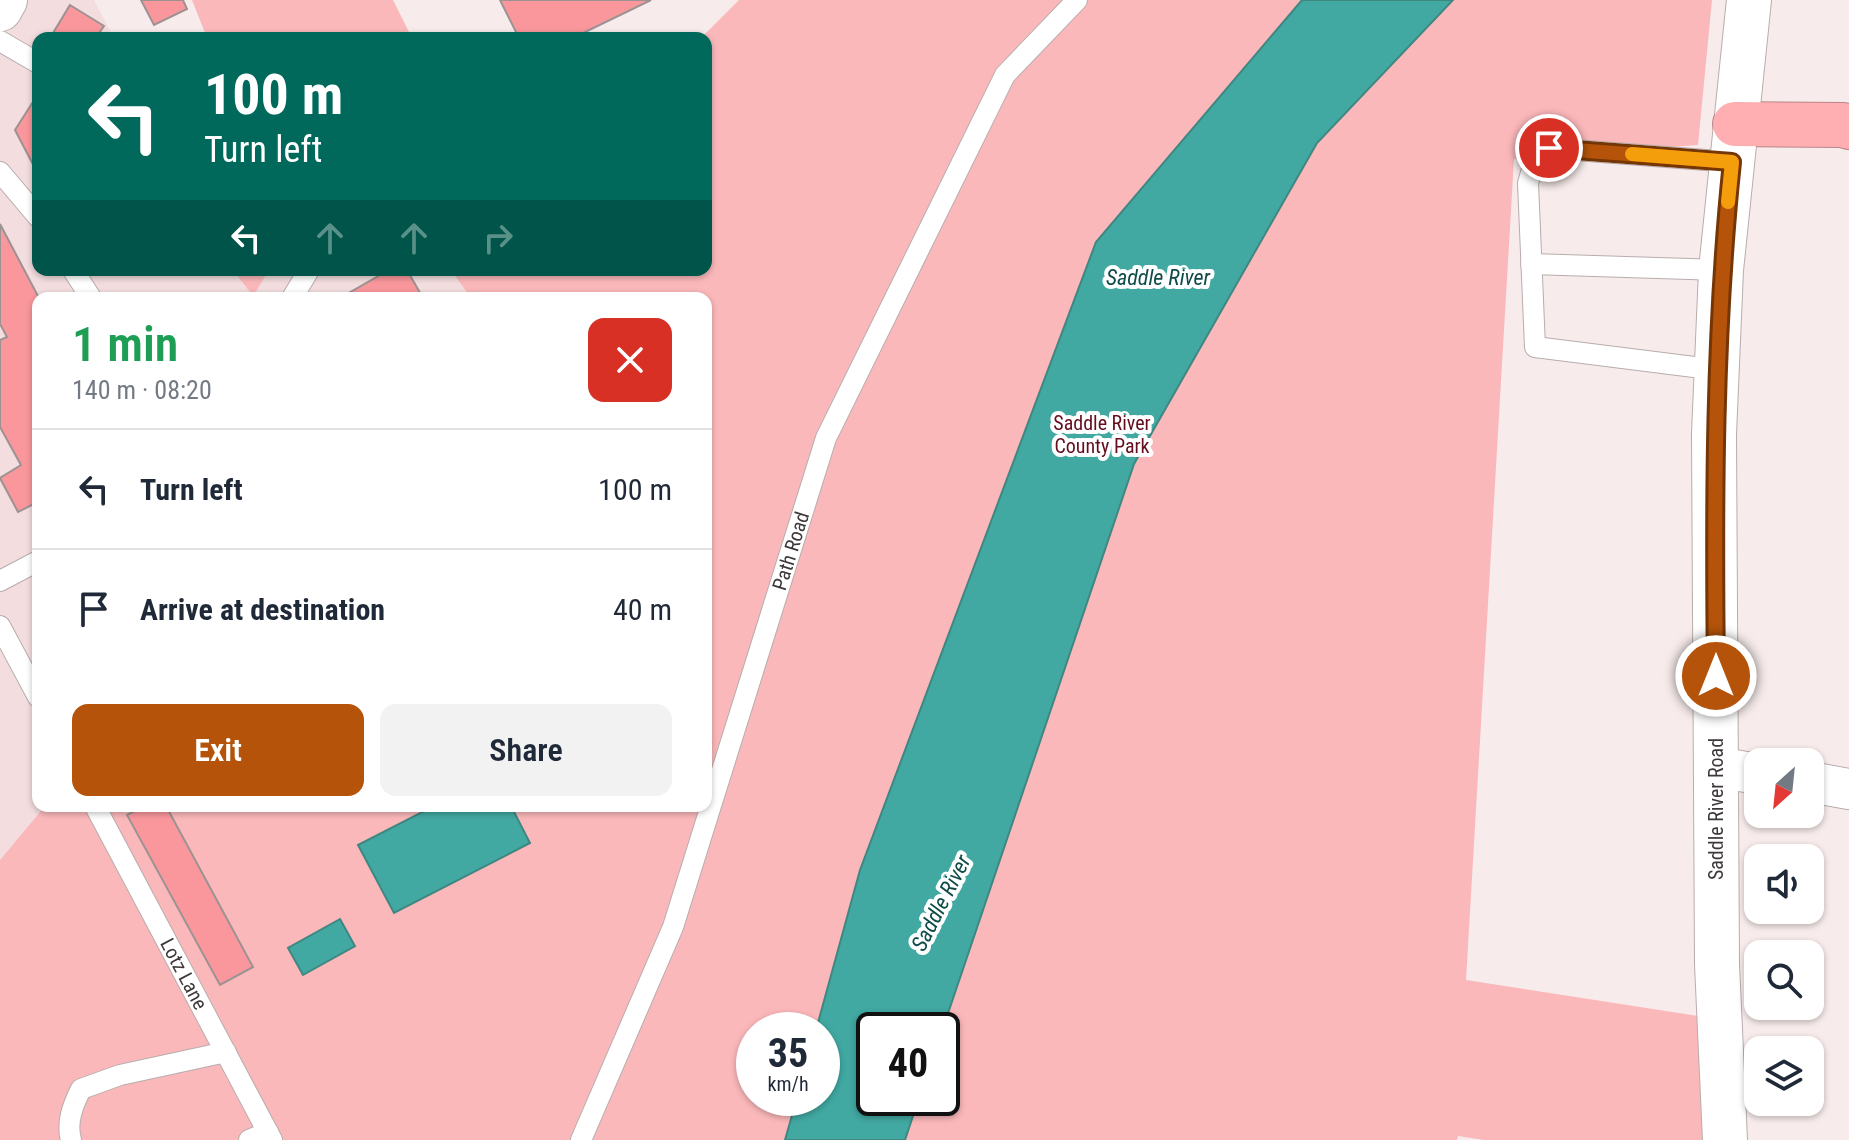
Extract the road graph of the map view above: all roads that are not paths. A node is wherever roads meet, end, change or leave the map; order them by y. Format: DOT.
graph roads {
  1 [pos="5,0"];
  2 [pos="1077,0"];
  3 [pos="1749,0"];
  4 [pos="0,9"];
  5 [pos="0,41"];
  6 [pos="32,60"];
  7 [pos="1849,127"];
  8 [pos="1733,143"];
  9 [pos="0,172"];
  10 [pos="32,210"];
  11 [pos="1531,264"];
  12 [pos="1721,270"];
  13 [pos="1718,370"];
  14 [pos="32,564"];
  15 [pos="0,581"];
  16 [pos="0,626"];
  17 [pos="12,648"];
  18 [pos="32,659"];
  19 [pos="32,686"];
  20 [pos="1737,771"];
  21 [pos="1824,785"];
  22 [pos="1849,789"];
  23 [pos="712,802"];
  24 [pos="98,812"];
  25 [pos="709,812"];
  26 [pos="226,1052"];
  27 [pos="263,1137"];
  28 [pos="1731,1139"];
  29 [pos="71,1140"];
  30 [pos="581,1140"];
  1 -- 4 [label="street"];
  2 -- 23 [label="lane, Path Road"];
  3 -- 8 [label="street, Saddle River Road"];
  5 -- 6 [label="lane"];
  7 -- 8 [label="highway"];
  8 -- 11 [label="lane"];
  8 -- 12 [label="street, Saddle River Road"];
  9 -- 10 [label="lane"];
  11 -- 12 [label="lane"];
  11 -- 13 [label="lane"];
  12 -- 13 [label="street, Saddle River Road"];
  13 -- 20 [label="street, Saddle River Road"];
  14 -- 15 [label="lane"];
  16 -- 17 [label="lane"];
  17 -- 18 [label="lane"];
  17 -- 19 [label="lane"];
  20 -- 28 [label="street, Saddle River Road"];
  21 -- 22 [label="street"];
  24 -- 26 [label="lane, Lotz Lane"];
  25 -- 30 [label="lane, Path Road"];
  26 -- 27 [label="lane, Lotz Lane"];
  26 -- 29 [label="lane"];
}
